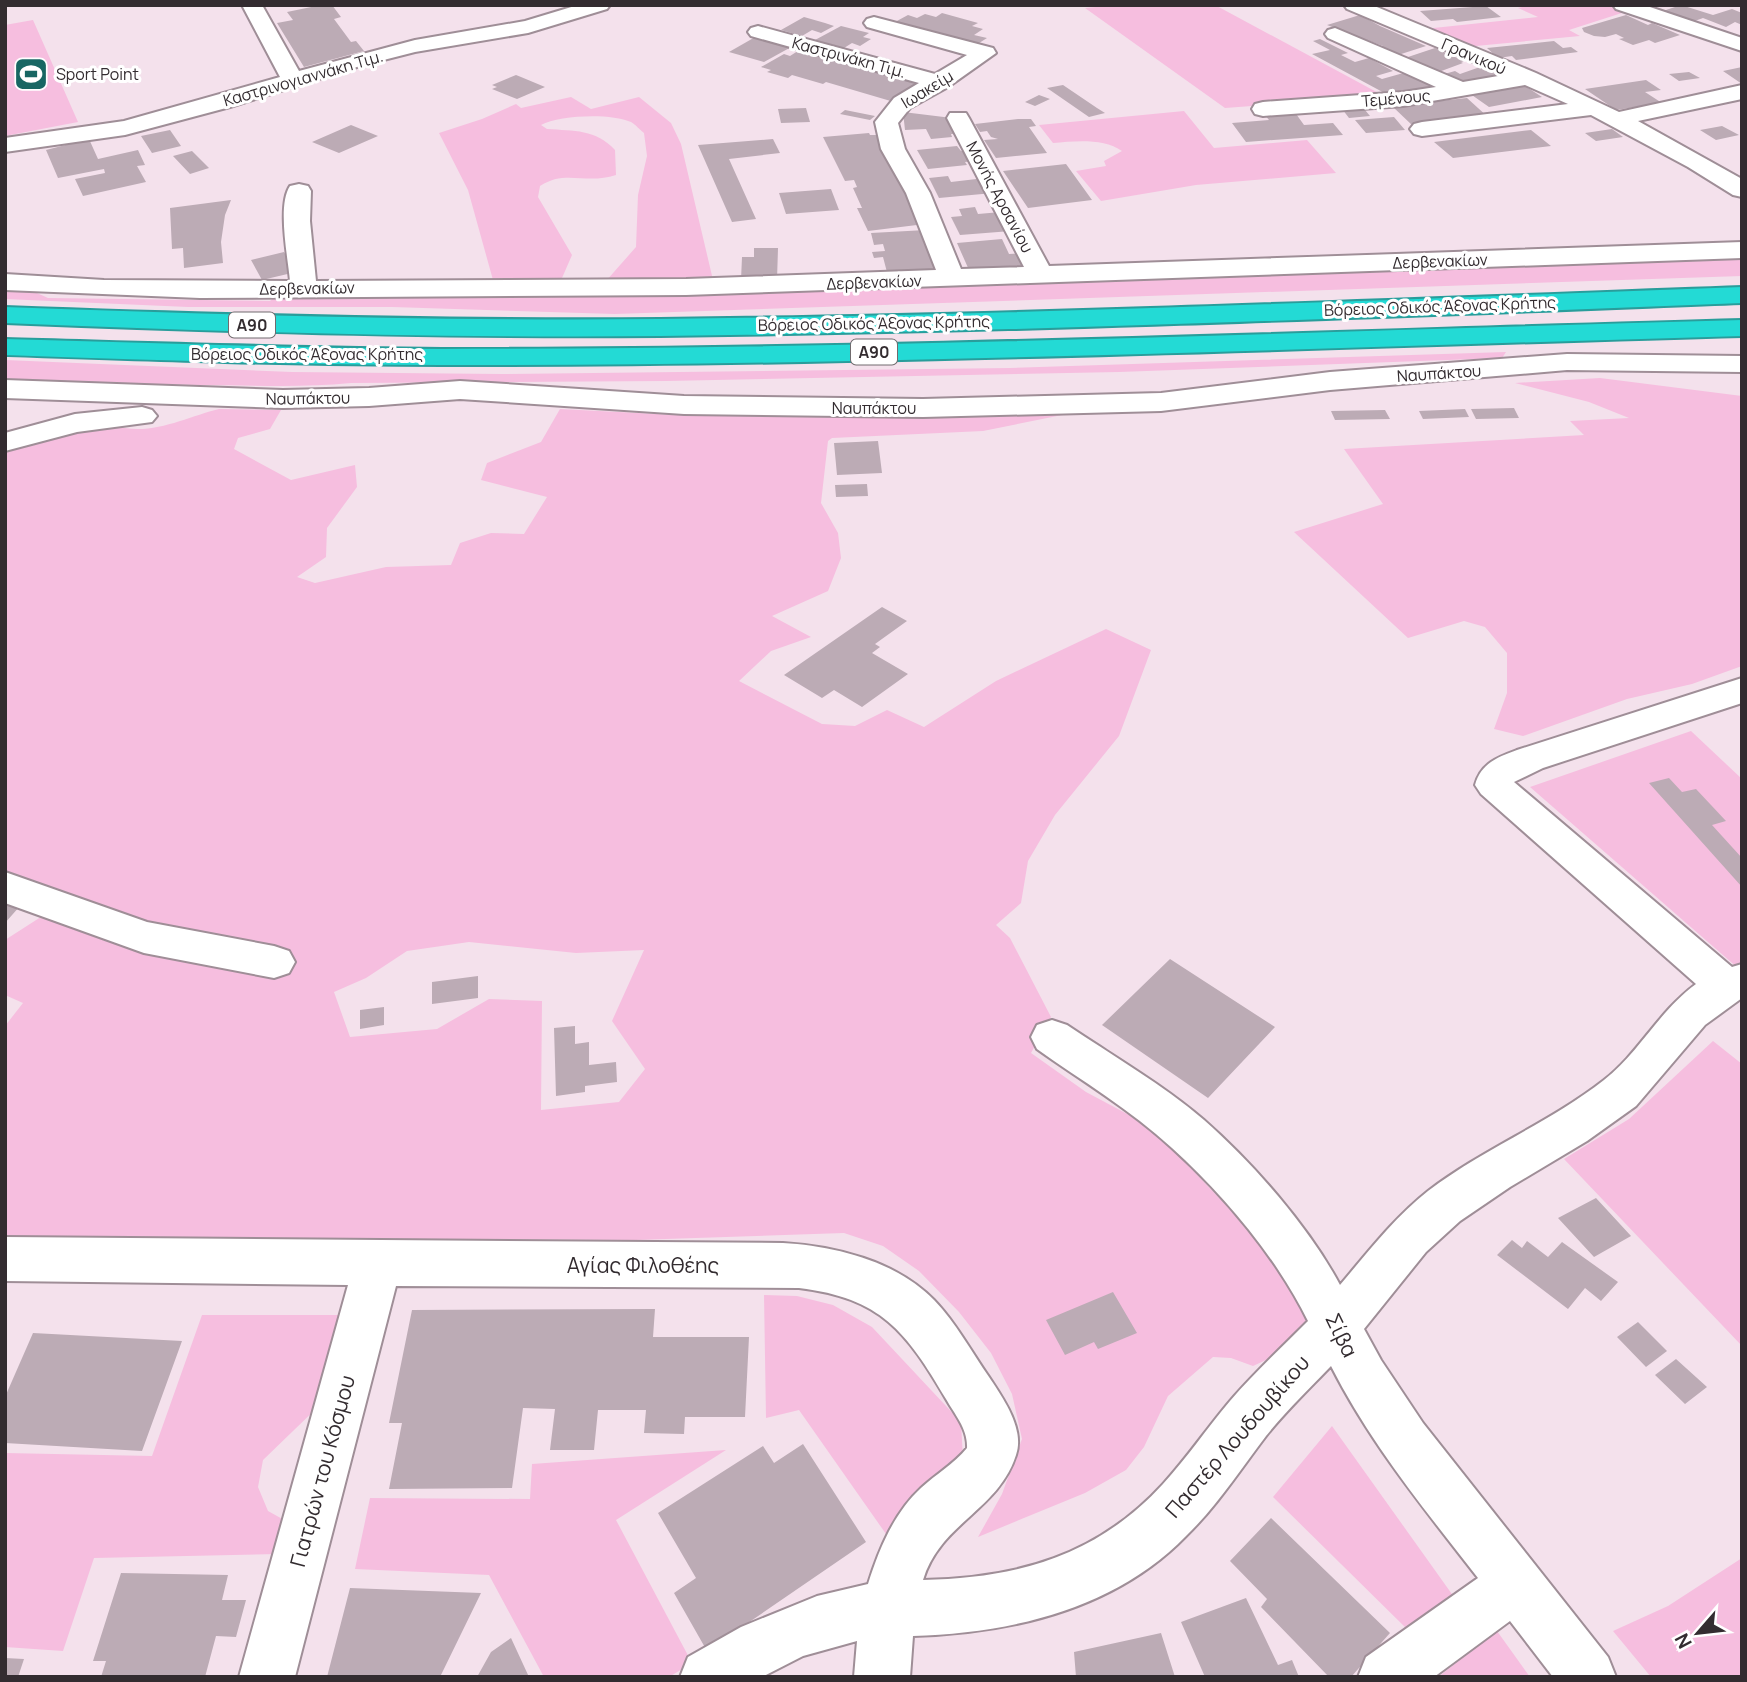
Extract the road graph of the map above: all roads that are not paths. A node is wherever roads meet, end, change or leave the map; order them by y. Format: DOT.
graph roads {
  1 [pos="252,5"];
  2 [pos="600,5"];
  3 [pos="1354,5"];
  4 [pos="1632,7"];
  5 [pos="874,23"];
  6 [pos="758,32"];
  7 [pos="1335,34"];
  8 [pos="1742,45"];
  9 [pos="292,78"];
  10 [pos="1528,78"];
  11 [pos="940,82"];
  12 [pos="1462,90"];
  13 [pos="1742,92"];
  14 [pos="1263,108"];
  15 [pos="1594,108"];
  16 [pos="958,118"];
  17 [pos="1617,119"];
  18 [pos="1422,129"];
  19 [pos="5,145"];
  20 [pos="1742,190"];
  21 [pos="299,191"];
  22 [pos="1742,250"];
  23 [pos="1041,275"];
  24 [pos="953,279"];
  25 [pos="5,282"];
  26 [pos="304,288"];
  27 [pos="1742,295"];
  28 [pos="5,315"];
  29 [pos="1742,328"];
  30 [pos="5,347"];
  31 [pos="1742,364"];
  32 [pos="5,389"];
  33 [pos="191,396"];
  34 [pos="5,442"];
  35 [pos="1742,690"];
  36 [pos="5,887"];
  37 [pos="274,962"];
  38 [pos="1734,983"];
  39 [pos="1052,1037"];
  40 [pos="377,1264"];
  41 [pos="10,1269"];
  42 [pos="1336,1326"];
  43 [pos="1516,1584"];
  44 [pos="887,1608"];
  45 [pos="267,1677"];
  46 [pos="708,1677"];
  47 [pos="882,1677"];
  48 [pos="1386,1677"];
  49 [pos="1588,1677"];
  1 -- 9 [label="street"];
  2 -- 9 [label="street, Καστρινογιαννάκη Τιμ."];
  3 -- 10 [label="street, Γρανικού"];
  4 -- 8 [label="street"];
  5 -- 11 [label="street, Ιωακείμ"];
  6 -- 11 [label="street, Καστρινάκη Τιμ."];
  7 -- 12 [label="street"];
  9 -- 19 [label="street, Καστρινογιαννάκη Τιμ."];
  10 -- 12 [label="street, Τεμένους"];
  10 -- 15 [label="street, Γρανικού"];
  11 -- 24 [label="street, Ιωακείμ"];
  12 -- 14 [label="street, Τεμένους"];
  13 -- 17 [label="street"];
  15 -- 17 [label="street, Γρανικού"];
  15 -- 18 [label="street"];
  16 -- 23 [label="street, Μονής Αρσανίου"];
  17 -- 20 [label="street, Γρανικού"];
  21 -- 26 [label="street"];
  22 -- 23 [label="street, Δερβενακίων"];
  23 -- 24 [label="street, Δερβενακίων"];
  24 -- 26 [label="street, Δερβενακίων"];
  25 -- 26 [label="street, Δερβενακίων"];
  27 -- 28 [label="highway, Βόρειος Οδικός Άξονας Κρήτης / Α90"];
  29 -- 30 [label="highway, Βόρειος Οδικός Άξονας Κρήτης / Α90"];
  31 -- 33 [label="street, Ναυπάκτου"];
  32 -- 33 [label="street, Ναυπάκτου"];
  33 -- 34 [label="street"];
  35 -- 38 [label="street"];
  36 -- 37 [label="street"];
  38 -- 42 [label="street, Παστέρ Λουδουβίκου"];
  39 -- 42 [label="street, Σίβα"];
  40 -- 41 [label="street, Αγίας Φιλοθέης"];
  40 -- 44 [label="street, Αγίας Φιλοθέης"];
  40 -- 45 [label="street, Γιατρών του Κόσμου"];
  42 -- 43 [label="street, Σίβα"];
  42 -- 44 [label="street, Παστέρ Λουδουβίκου"];
  43 -- 48 [label="street"];
  43 -- 49 [label="street, Σίβα"];
  44 -- 46 [label="street, Παστέρ Λουδουβίκου"];
  44 -- 47 [label="street"];
}
